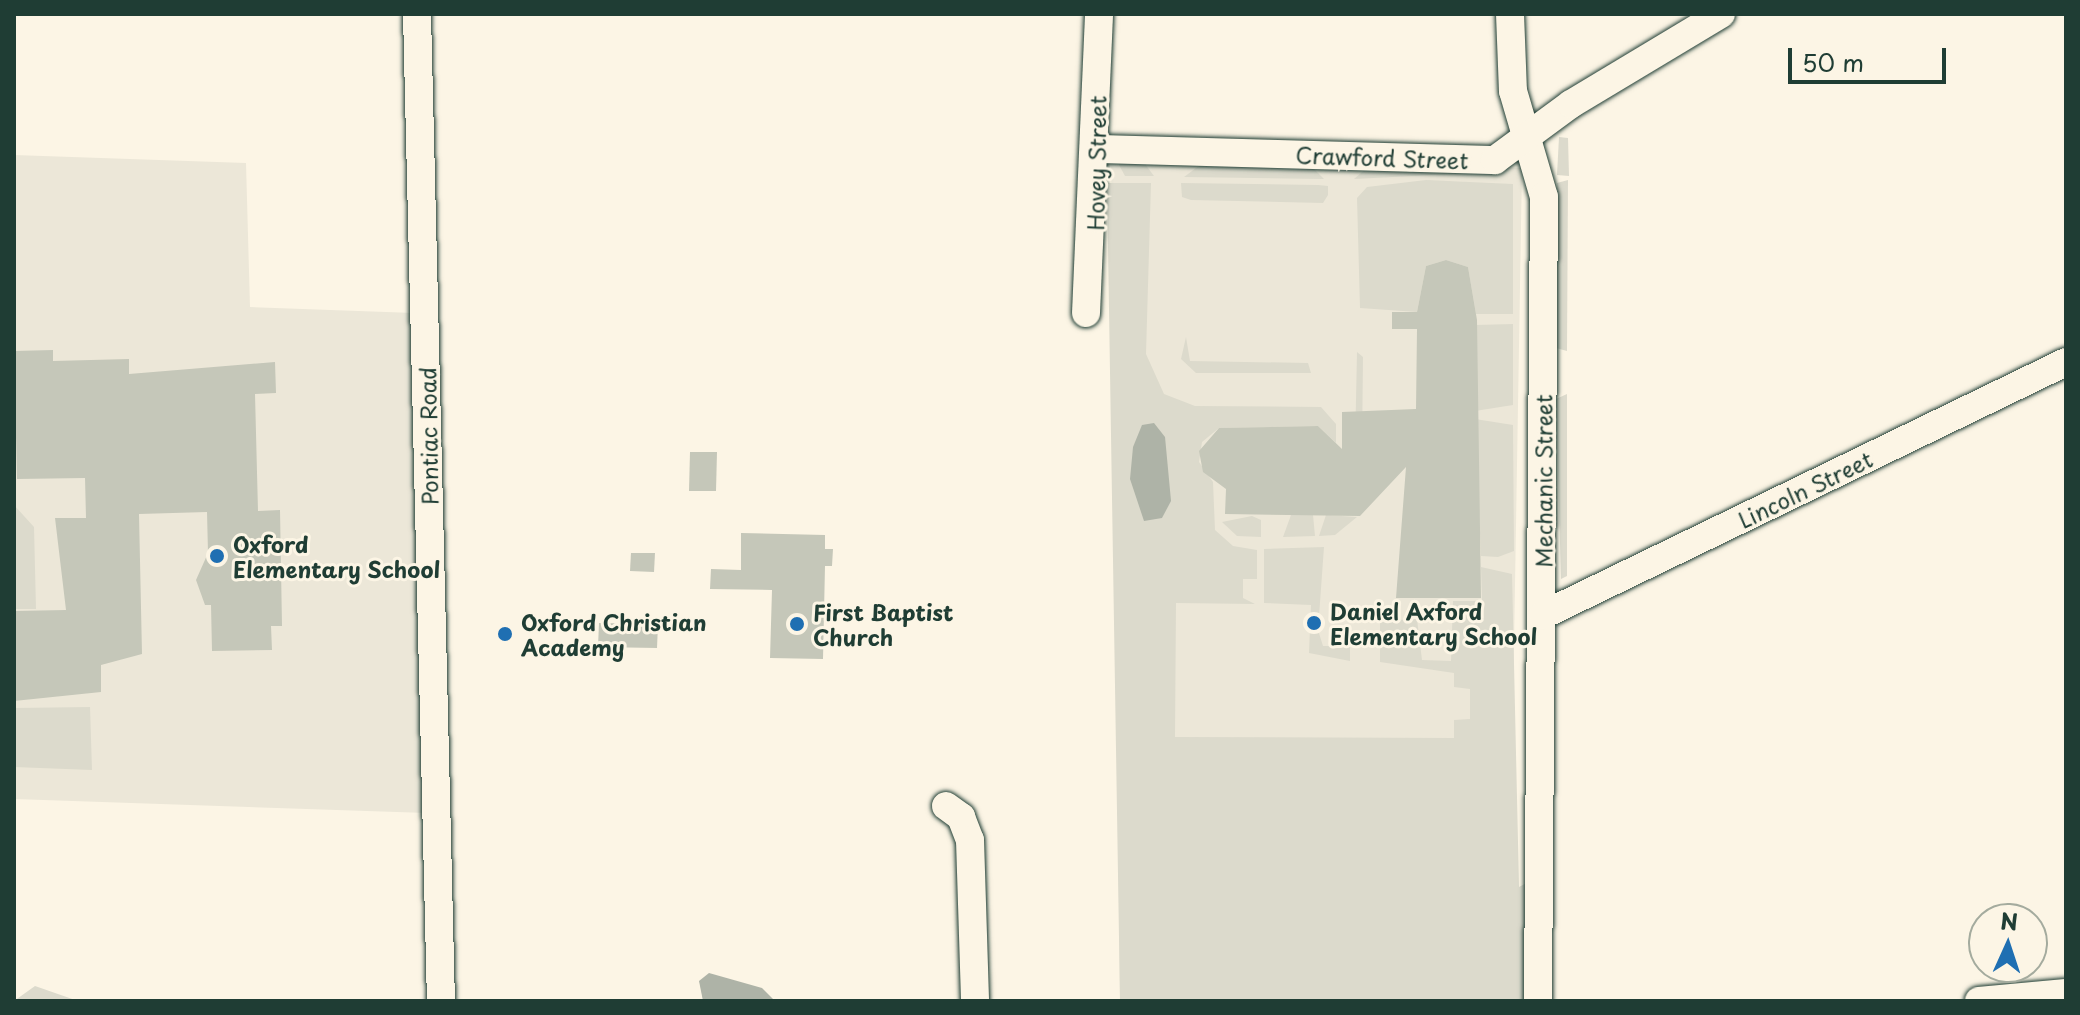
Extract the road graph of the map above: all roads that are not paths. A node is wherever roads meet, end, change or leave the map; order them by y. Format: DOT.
graph roads {
  1 [pos="417,14"];
  2 [pos="1099,14"];
  3 [pos="1510,14"];
  4 [pos="1721,14"];
  5 [pos="1529,135"];
  6 [pos="1096,149"];
  7 [pos="1086,313"];
  8 [pos="2066,362"];
  9 [pos="1543,615"];
  10 [pos="946,806"];
  11 [pos="2066,993"];
  12 [pos="441,1001"];
  13 [pos="975,1001"];
  14 [pos="1538,1001"];
  15 [pos="1979,1001"];
  1 -- 12 [label="street, Pontiac Road"];
  2 -- 6 [label="street, Hovey Street"];
  3 -- 5 [label="street, Mechanic Street"];
  4 -- 5 [label="street, Crawford Street"];
  5 -- 6 [label="street, Crawford Street"];
  5 -- 9 [label="street, Mechanic Street"];
  6 -- 7 [label="street, Hovey Street"];
  8 -- 9 [label="street, Lincoln Street"];
  9 -- 14 [label="street, Mechanic Street"];
  10 -- 13 [label="street"];
  11 -- 15 [label="street"];
}
